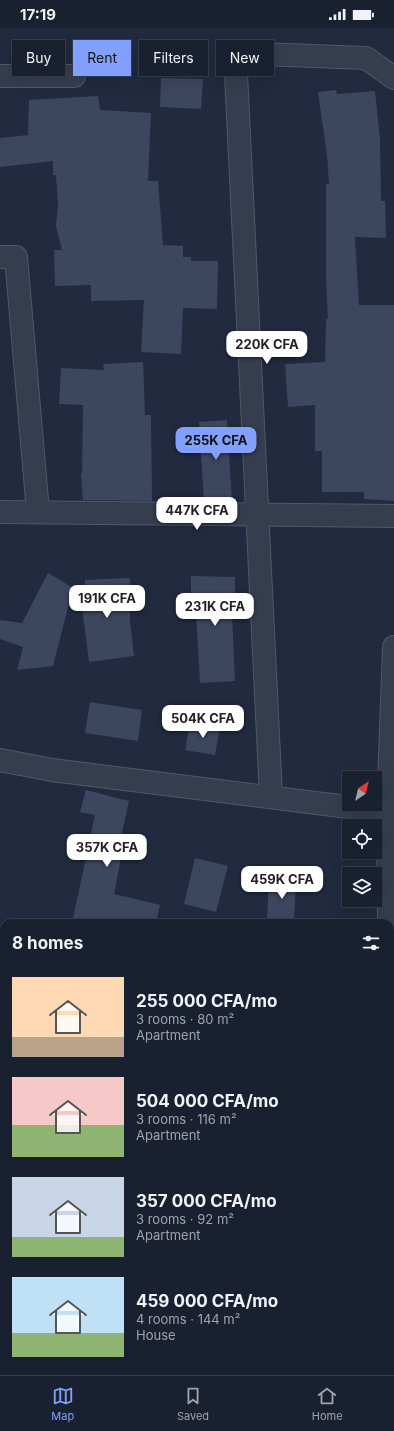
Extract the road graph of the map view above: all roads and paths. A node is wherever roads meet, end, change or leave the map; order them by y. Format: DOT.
graph roads {
  1 [pos="0,76"];
  2 [pos="73,76"];
  3 [pos="394,78"];
  4 [pos="0,257"];
  5 [pos="0,512"];
  6 [pos="38,512"];
  7 [pos="257,514"];
  8 [pos="394,516"];
  9 [pos="394,647"];
  10 [pos="0,760"];
  11 [pos="271,797"];
  12 [pos="388,812"];
  13 [pos="389,919"];
  1 -- 2 [label="street"];
  3 -- 7 [label="street"];
  4 -- 6 [label="street"];
  5 -- 6 [label="street"];
  6 -- 7 [label="street"];
  7 -- 8 [label="street"];
  7 -- 11 [label="street"];
  9 -- 12 [label="street"];
  10 -- 11 [label="street"];
  11 -- 12 [label="street"];
  12 -- 13 [label="street"];
}
